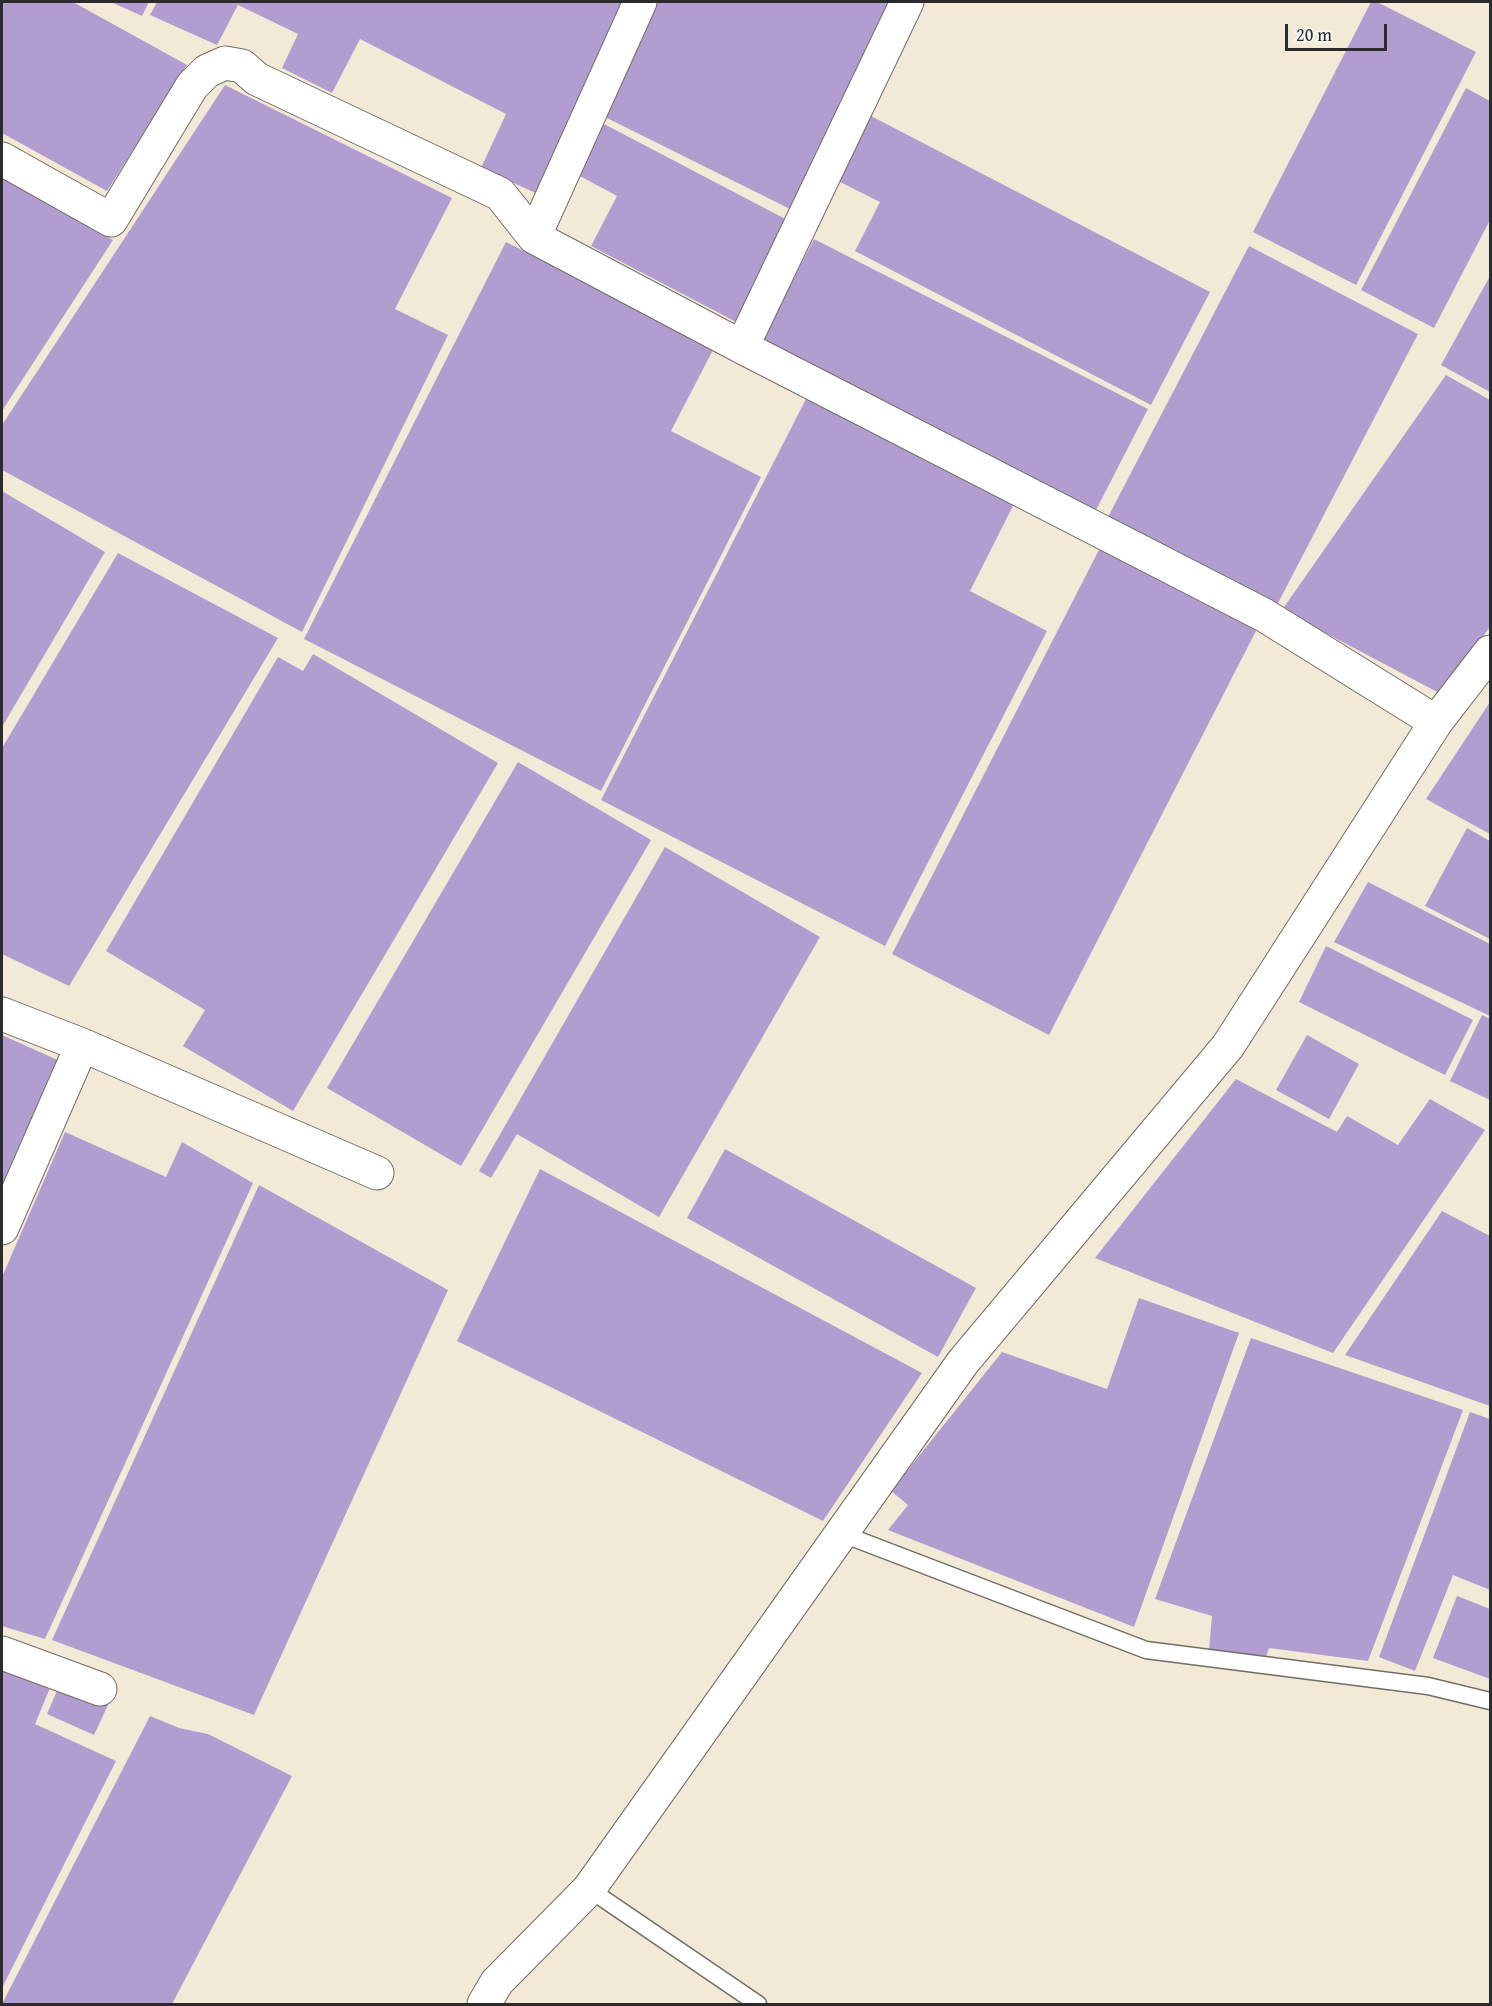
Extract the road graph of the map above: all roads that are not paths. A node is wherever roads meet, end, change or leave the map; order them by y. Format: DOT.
graph roads {
  1 [pos="640,2"];
  2 [pos="907,2"];
  3 [pos="2,159"];
  4 [pos="534,237"];
  5 [pos="742,346"];
  6 [pos="1491,652"];
  7 [pos="1436,722"];
  8 [pos="2,1014"];
  9 [pos="82,1045"];
  10 [pos="377,1173"];
  11 [pos="2,1228"];
  12 [pos="840,1533"];
  13 [pos="2,1653"];
  14 [pos="100,1689"];
  15 [pos="1491,1701"];
  16 [pos="589,1889"];
  17 [pos="484,2004"];
  18 [pos="758,2004"];
  1 -- 4 [label="street"];
  2 -- 5 [label="street"];
  3 -- 4 [label="street"];
  4 -- 5 [label="street"];
  5 -- 7 [label="street"];
  6 -- 7 [label="street"];
  7 -- 12 [label="street"];
  8 -- 9 [label="street"];
  9 -- 10 [label="street"];
  9 -- 11 [label="street"];
  12 -- 15 [label="lane"];
  12 -- 16 [label="street"];
  13 -- 14 [label="street"];
  16 -- 17 [label="street"];
  16 -- 18 [label="lane"];
}
